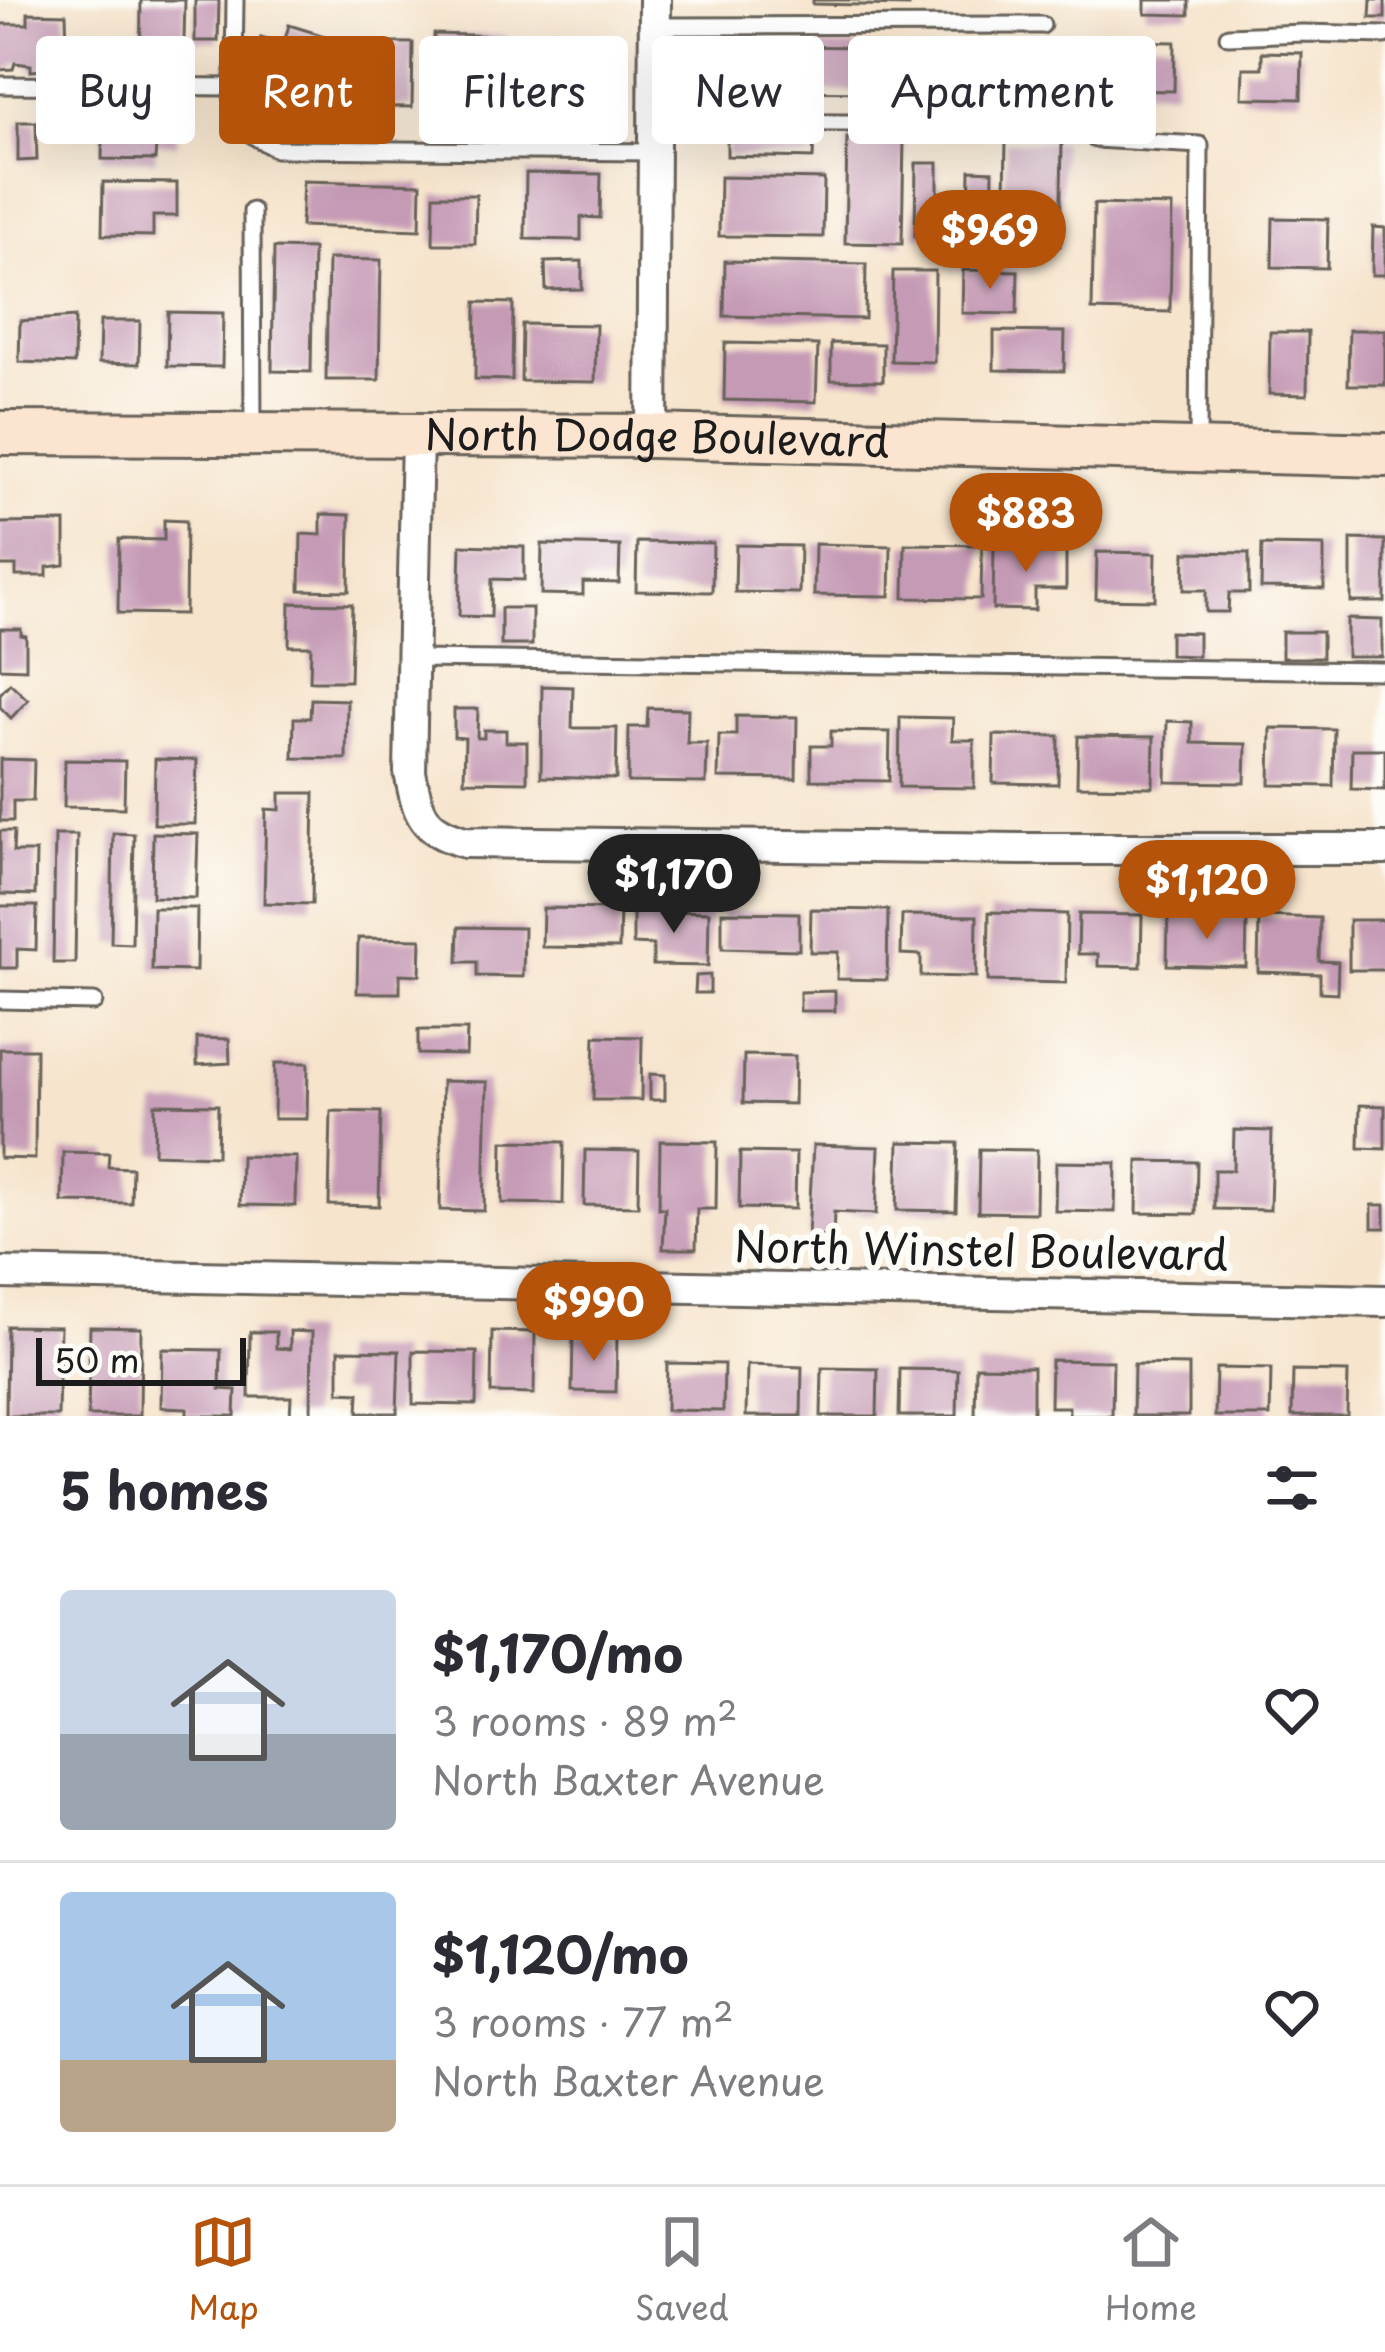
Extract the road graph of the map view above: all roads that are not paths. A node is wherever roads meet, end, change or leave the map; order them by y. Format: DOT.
graph roads {
  1 [pos="235,0"];
  2 [pos="655,13"];
  3 [pos="1042,25"];
  4 [pos="1385,35"];
  5 [pos="234,36"];
  6 [pos="1228,36"];
  7 [pos="0,85"];
  8 [pos="219,87"];
  9 [pos="652,137"];
  10 [pos="1156,143"];
  11 [pos="267,144"];
  12 [pos="654,144"];
  13 [pos="252,211"];
  14 [pos="0,433"];
  15 [pos="253,434"];
  16 [pos="417,435"];
  17 [pos="652,436"];
  18 [pos="1198,451"];
  19 [pos="1385,455"];
  20 [pos="413,659"];
  21 [pos="1385,670"];
  22 [pos="1385,849"];
  23 [pos="0,1000"];
  24 [pos="94,1002"];
  25 [pos="0,1273"];
  26 [pos="1385,1301"];
  1 -- 5 [label="lane"];
  2 -- 3 [label="lane"];
  4 -- 6 [label="lane"];
  7 -- 8 [label="lane"];
  9 -- 11 [label="lane"];
  10 -- 18 [label="lane"];
  12 -- 17 [label="street"];
  13 -- 15 [label="lane"];
  14 -- 15 [label="street, North Dodge Boulevard"];
  15 -- 16 [label="street, North Dodge Boulevard"];
  16 -- 17 [label="street, North Dodge Boulevard"];
  16 -- 20 [label="street"];
  17 -- 18 [label="street, North Dodge Boulevard"];
  18 -- 19 [label="street, North Dodge Boulevard"];
  20 -- 21 [label="lane"];
  20 -- 22 [label="street"];
  23 -- 24 [label="lane"];
  25 -- 26 [label="street, North Winstel Boulevard"];
}
